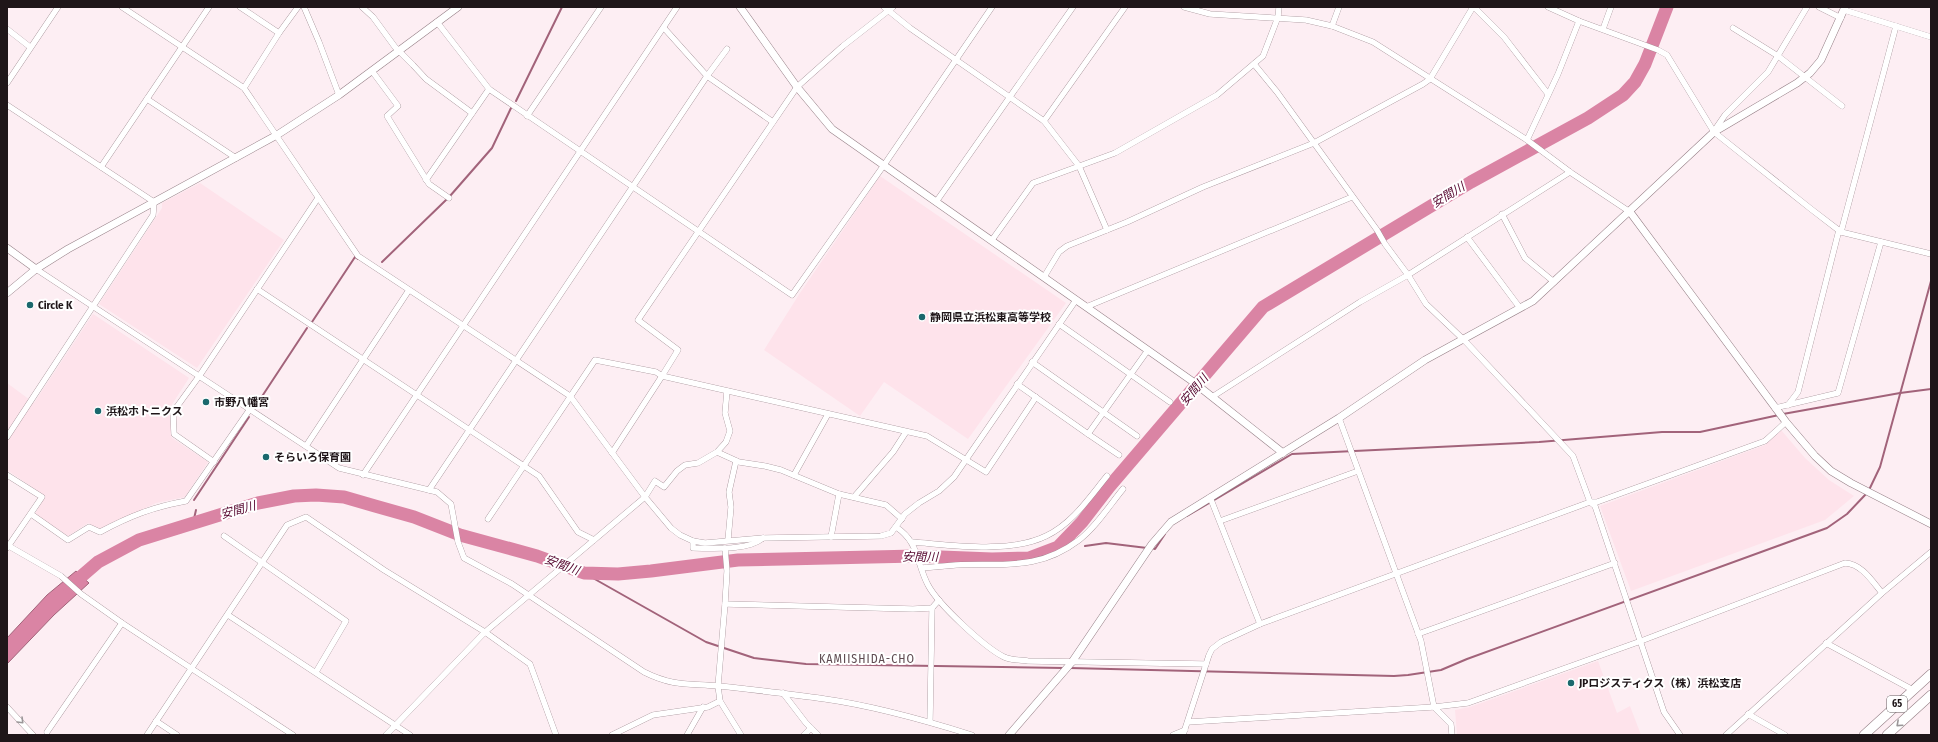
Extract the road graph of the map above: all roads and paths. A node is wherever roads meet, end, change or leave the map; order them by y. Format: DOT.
graph roads {
  1 [pos="58,7"];
  2 [pos="122,7"];
  3 [pos="209,7"];
  4 [pos="240,7"];
  5 [pos="298,7"];
  6 [pos="304,7"];
  7 [pos="362,7"];
  8 [pos="458,7"];
  9 [pos="601,7"];
  10 [pos="677,7"];
  11 [pos="740,7"];
  12 [pos="893,7"];
  13 [pos="992,7"];
  14 [pos="1073,7"];
  15 [pos="1125,7"];
  16 [pos="1184,7"];
  17 [pos="1210,7"];
  18 [pos="1279,7"];
  19 [pos="1339,7"];
  20 [pos="1474,7"];
  21 [pos="1548,7"];
  22 [pos="1611,7"];
  23 [pos="1807,7"];
  24 [pos="1819,7"];
  25 [pos="1845,8"];
  26 [pos="886,9"];
  27 [pos="1208,14"];
  28 [pos="1278,17"];
  29 [pos="1841,18"];
  30 [pos="1579,21"];
  31 [pos="437,22"];
  32 [pos="1332,26"];
  33 [pos="1896,26"];
  34 [pos="7,28"];
  35 [pos="664,28"];
  36 [pos="1733,28"];
  37 [pos="1603,29"];
  38 [pos="279,33"];
  39 [pos="1931,37"];
  40 [pos="30,47"];
  41 [pos="182,47"];
  42 [pos="727,49"];
  43 [pos="399,50"];
  44 [pos="1778,56"];
  45 [pos="957,60"];
  46 [pos="1254,64"];
  47 [pos="372,71"];
  48 [pos="706,76"];
  49 [pos="1804,77"];
  50 [pos="1430,79"];
  51 [pos="7,83"];
  52 [pos="797,87"];
  53 [pos="244,88"];
  54 [pos="489,89"];
  55 [pos="339,94"];
  56 [pos="1548,94"];
  57 [pos="1010,98"];
  58 [pos="147,99"];
  59 [pos="7,105"];
  60 [pos="1842,106"];
  61 [pos="472,113"];
  62 [pos="527,116"];
  63 [pos="773,122"];
  64 [pos="1044,122"];
  65 [pos="1714,132"];
  66 [pos="277,135"];
  67 [pos="1527,140"];
  68 [pos="1314,143"];
  69 [pos="580,151"];
  70 [pos="236,158"];
  71 [pos="884,165"];
  72 [pos="1079,166"];
  73 [pos="101,167"];
  74 [pos="1570,172"];
  75 [pos="426,180"];
  76 [pos="632,187"];
  77 [pos="1352,197"];
  78 [pos="318,198"];
  79 [pos="448,198"];
  80 [pos="154,202"];
  81 [pos="936,202"];
  82 [pos="1630,212"];
  83 [pos="1502,214"];
  84 [pos="1107,230"];
  85 [pos="1840,231"];
  86 [pos="698,232"];
  87 [pos="1467,237"];
  88 [pos="992,240"];
  89 [pos="1881,242"];
  90 [pos="7,248"];
  91 [pos="1931,254"];
  92 [pos="36,269"];
  93 [pos="1408,275"];
  94 [pos="1044,277"];
  95 [pos="1554,282"];
  96 [pos="257,289"];
  97 [pos="409,290"];
  98 [pos="7,293"];
  99 [pos="1076,300"];
  100 [pos="94,306"];
  101 [pos="1086,307"];
  102 [pos="1520,308"];
  103 [pos="1059,324"];
  104 [pos="463,325"];
  105 [pos="1464,340"];
  106 [pos="1148,350"];
  107 [pos="363,360"];
  108 [pos="515,360"];
  109 [pos="1032,362"];
  110 [pos="1131,374"];
  111 [pos="200,375"];
  112 [pos="662,376"];
  113 [pos="1017,384"];
  114 [pos="727,391"];
  115 [pos="416,395"];
  116 [pos="570,396"];
  117 [pos="1036,397"];
  118 [pos="1212,397"];
  119 [pos="1170,402"];
  120 [pos="1788,405"];
  121 [pos="250,409"];
  122 [pos="1776,409"];
  123 [pos="1103,413"];
  124 [pos="828,414"];
  125 [pos="1339,418"];
  126 [pos="1785,420"];
  127 [pos="469,430"];
  128 [pos="906,432"];
  129 [pos="1088,434"];
  130 [pos="1137,436"];
  131 [pos="7,437"];
  132 [pos="306,446"];
  133 [pos="717,452"];
  134 [pos="612,453"];
  135 [pos="1283,453"];
  136 [pos="1119,456"];
  137 [pos="965,458"];
  138 [pos="736,461"];
  139 [pos="214,462"];
  140 [pos="524,466"];
  141 [pos="1358,471"];
  142 [pos="7,475"];
  143 [pos="363,475"];
  144 [pos="794,475"];
  145 [pos="1107,476"];
  146 [pos="1123,489"];
  147 [pos="429,490"];
  148 [pos="839,494"];
  149 [pos="645,497"];
  150 [pos="854,497"];
  151 [pos="1210,497"];
  152 [pos="1590,502"];
  153 [pos="31,514"];
  154 [pos="902,518"];
  155 [pos="488,519"];
  156 [pos="1220,521"];
  157 [pos="1931,524"];
  158 [pos="896,527"];
  159 [pos="224,536"];
  160 [pos="831,537"];
  161 [pos="763,538"];
  162 [pos="594,540"];
  163 [pos="728,540"];
  164 [pos="693,541"];
  165 [pos="912,543"];
  166 [pos="7,546"];
  167 [pos="725,549"];
  168 [pos="1931,552"];
  169 [pos="261,562"];
  170 [pos="1615,563"];
  171 [pos="922,568"];
  172 [pos="1396,573"];
  173 [pos="1882,593"];
  174 [pos="528,595"];
  175 [pos="939,600"];
  176 [pos="725,604"];
  177 [pos="932,608"];
  178 [pos="228,615"];
  179 [pos="122,623"];
  180 [pos="1260,624"];
  181 [pos="485,632"];
  182 [pos="1418,634"];
  183 [pos="1640,641"];
  184 [pos="1826,643"];
  185 [pos="1071,663"];
  186 [pos="1206,666"];
  187 [pos="191,668"];
  188 [pos="316,672"];
  189 [pos="1931,674"];
  190 [pos="718,686"];
  191 [pos="1913,690"];
  192 [pos="783,694"];
  193 [pos="1930,697"];
  194 [pos="720,701"];
  195 [pos="7,707"];
  196 [pos="703,707"];
  197 [pos="1434,708"];
  198 [pos="1748,714"];
  199 [pos="156,721"];
  200 [pos="930,721"];
  201 [pos="1188,722"];
  202 [pos="395,725"];
  203 [pos="810,728"];
  204 [pos="1184,732"];
  205 [pos="48,734"];
  206 [pos="616,734"];
  207 [pos="33,735"];
  208 [pos="147,735"];
  209 [pos="177,735"];
  210 [pos="293,735"];
  211 [pos="386,735"];
  212 [pos="410,735"];
  213 [pos="556,735"];
  214 [pos="687,735"];
  215 [pos="741,735"];
  216 [pos="804,735"];
  217 [pos="818,735"];
  218 [pos="972,735"];
  219 [pos="1009,735"];
  220 [pos="1173,735"];
  221 [pos="1452,735"];
  222 [pos="1680,735"];
  223 [pos="1726,735"];
  224 [pos="1785,735"];
  225 [pos="1864,735"];
  226 [pos="1887,735"];
  1 -- 40 [label="street"];
  2 -- 41 [label="street"];
  3 -- 41 [label="street"];
  4 -- 38 [label="street"];
  5 -- 38 [label="street"];
  6 -- 55 [label="street"];
  7 -- 43 [label="street"];
  8 -- 31 [label="street"];
  9 -- 62 [label="street"];
  10 -- 35 [label="street"];
  11 -- 52 [label="street"];
  12 -- 26 [label="street"];
  13 -- 45 [label="street"];
  14 -- 57 [label="street"];
  15 -- 64 [label="street"];
  16 -- 27 [label="street"];
  17 -- 27 [label="street"];
  18 -- 28 [label="street"];
  19 -- 32 [label="street"];
  20 -- 50 [label="street"];
  20 -- 56 [label="street"];
  21 -- 30 [label="street"];
  22 -- 37 [label="street"];
  23 -- 44 [label="street"];
  24 -- 29 [label="street"];
  25 -- 29 [label="street"];
  25 -- 33 [label="street"];
  26 -- 45 [label="street"];
  26 -- 52 [label="street"];
  27 -- 28 [label="street"];
  28 -- 32 [label="street"];
  28 -- 46 [label="street"];
  29 -- 49 [label="street"];
  30 -- 37 [label="street"];
  30 -- 56 [label="street"];
  31 -- 43 [label="street"];
  31 -- 54 [label="street"];
  32 -- 50 [label="street"];
  33 -- 39 [label="street"];
  33 -- 85 [label="street"];
  34 -- 40 [label="street"];
  35 -- 48 [label="street"];
  35 -- 69 [label="street"];
  36 -- 44 [label="street"];
  37 -- 65 [label="street"];
  38 -- 53 [label="street"];
  40 -- 51 [label="street"];
  41 -- 53 [label="street"];
  41 -- 58 [label="street"];
  42 -- 48 [label="street"];
  43 -- 47 [label="street"];
  43 -- 61 [label="street"];
  44 -- 49 [label="street"];
  44 -- 65 [label="street"];
  45 -- 57 [label="street"];
  45 -- 71 [label="street"];
  46 -- 68 [label="street"];
  46 -- 72 [label="street"];
  47 -- 55 [label="street"];
  47 -- 75 [label="street"];
  48 -- 63 [label="street"];
  48 -- 76 [label="street"];
  49 -- 60 [label="street"];
  49 -- 65 [label="street"];
  50 -- 67 [label="street"];
  50 -- 68 [label="street"];
  52 -- 63 [label="street"];
  52 -- 71 [label="street"];
  53 -- 66 [label="street"];
  54 -- 61 [label="street"];
  54 -- 62 [label="street"];
  55 -- 66 [label="street"];
  56 -- 67 [label="street"];
  57 -- 64 [label="street"];
  57 -- 81 [label="street"];
  58 -- 70 [label="street"];
  58 -- 73 [label="street"];
  59 -- 73 [label="street"];
  61 -- 75 [label="street"];
  62 -- 69 [label="street"];
  63 -- 86 [label="street"];
  64 -- 72 [label="street"];
  65 -- 82 [label="street"];
  65 -- 85 [label="street"];
  66 -- 70 [label="street"];
  66 -- 78 [label="street"];
  67 -- 74 [label="street"];
  68 -- 77 [label="street"];
  68 -- 84 [label="street"];
  69 -- 76 [label="street"];
  69 -- 104 [label="street"];
  70 -- 80 [label="street"];
  71 -- 81 [label="street"];
  71 -- 86 [label="street"];
  72 -- 84 [label="street"];
  72 -- 88 [label="street"];
  73 -- 80 [label="street"];
  74 -- 82 [label="street"];
  74 -- 83 [label="street"];
  75 -- 79 [label="street"];
  76 -- 86 [label="street"];
  76 -- 108 [label="street"];
  77 -- 93 [label="street"];
  77 -- 101 [label="street"];
  78 -- 96 [label="street"];
  78 -- 97 [label="street"];
  80 -- 92 [label="street"];
  80 -- 100 [label="street"];
  81 -- 88 [label="street"];
  82 -- 95 [label="street"];
  82 -- 122 [label="street"];
  83 -- 87 [label="street"];
  83 -- 95 [label="street"];
  84 -- 94 [label="street"];
  85 -- 89 [label="street"];
  85 -- 120 [label="street"];
  86 -- 112 [label="street"];
  87 -- 93 [label="street"];
  87 -- 102 [label="street"];
  88 -- 94 [label="street"];
  89 -- 91 [label="street"];
  89 -- 120 [label="street"];
  90 -- 92 [label="street"];
  92 -- 98 [label="street"];
  92 -- 100 [label="street"];
  93 -- 105 [label="street"];
  93 -- 118 [label="street"];
  94 -- 99 [label="street"];
  95 -- 102 [label="street"];
  96 -- 107 [label="street"];
  96 -- 111 [label="street"];
  97 -- 104 [label="street"];
  97 -- 107 [label="street"];
  99 -- 101 [label="street"];
  99 -- 103 [label="street"];
  100 -- 111 [label="street"];
  100 -- 131 [label="street"];
  101 -- 106 [label="street"];
  102 -- 105 [label="street"];
  103 -- 109 [label="street"];
  103 -- 110 [label="street"];
  104 -- 108 [label="street"];
  104 -- 115 [label="street"];
  105 -- 125 [label="street"];
  105 -- 152 [label="street"];
  106 -- 110 [label="street"];
  106 -- 118 [label="street"];
  107 -- 115 [label="street"];
  107 -- 132 [label="street"];
  108 -- 116 [label="street"];
  108 -- 127 [label="street"];
  109 -- 113 [label="street"];
  109 -- 123 [label="street"];
  110 -- 119 [label="street"];
  110 -- 123 [label="street"];
  111 -- 121 [label="street"];
  111 -- 139 [label="street"];
  112 -- 114 [label="street"];
  112 -- 116 [label="street"];
  112 -- 134 [label="street"];
  113 -- 117 [label="street"];
  113 -- 137 [label="street"];
  114 -- 124 [label="street"];
  114 -- 133 [label="street"];
  115 -- 127 [label="street"];
  115 -- 143 [label="street"];
  116 -- 134 [label="street"];
  116 -- 140 [label="street"];
  117 -- 129 [label="street"];
  117 -- 137 [label="street"];
  118 -- 135 [label="street"];
  120 -- 122 [label="street"];
  121 -- 132 [label="street"];
  121 -- 139 [label="street"];
  122 -- 126 [label="street"];
  123 -- 129 [label="street"];
  123 -- 130 [label="street"];
  124 -- 128 [label="street"];
  124 -- 144 [label="street"];
  125 -- 135 [label="street"];
  125 -- 141 [label="street"];
  126 -- 152 [label="street"];
  126 -- 157 [label="street"];
  127 -- 140 [label="street"];
  127 -- 147 [label="street"];
  128 -- 137 [label="street"];
  128 -- 150 [label="street"];
  129 -- 136 [label="street"];
  132 -- 143 [label="street"];
  133 -- 138 [label="street"];
  133 -- 149 [label="street"];
  134 -- 149 [label="street"];
  135 -- 151 [label="street"];
  137 -- 154 [label="street"];
  138 -- 144 [label="street"];
  138 -- 163 [label="street"];
  139 -- 153 [label="street"];
  140 -- 155 [label="street"];
  140 -- 162 [label="street"];
  141 -- 156 [label="street"];
  141 -- 172 [label="street"];
  142 -- 153 [label="street"];
  143 -- 147 [label="street"];
  144 -- 148 [label="street"];
  145 -- 165 [label="street"];
  146 -- 171 [label="street"];
  147 -- 174 [label="street"];
  148 -- 150 [label="street"];
  148 -- 160 [label="street"];
  149 -- 162 [label="street"];
  149 -- 164 [label="street"];
  150 -- 154 [label="street"];
  151 -- 156 [label="street"];
  151 -- 185 [label="street"];
  152 -- 170 [label="street"];
  152 -- 172 [label="street"];
  153 -- 166 [label="street"];
  154 -- 158 [label="street"];
  156 -- 180 [label="street"];
  158 -- 160 [label="street"];
  158 -- 165 [label="street"];
  159 -- 169 [label="street"];
  160 -- 161 [label="street"];
  161 -- 163 [label="street"];
  161 -- 167 [label="street"];
  162 -- 174 [label="street"];
  163 -- 164 [label="street"];
  164 -- 167 [label="street"];
  165 -- 171 [label="street"];
  166 -- 179 [label="street"];
  167 -- 176 [label="street"];
  168 -- 173 [label="street"];
  169 -- 178 [label="street"];
  169 -- 181 [label="street"];
  169 -- 188 [label="street"];
  170 -- 182 [label="street"];
  170 -- 183 [label="street"];
  171 -- 175 [label="street"];
  172 -- 180 [label="street"];
  172 -- 182 [label="street"];
  173 -- 183 [label="street"];
  173 -- 184 [label="street"];
  174 -- 181 [label="street"];
  174 -- 190 [label="street"];
  175 -- 177 [label="street"];
  175 -- 185 [label="street"];
  176 -- 177 [label="street"];
  176 -- 190 [label="street"];
  177 -- 200 [label="street"];
  178 -- 187 [label="street"];
  178 -- 188 [label="street"];
  179 -- 187 [label="street"];
  179 -- 205 [label="street"];
  180 -- 186 [label="street"];
  181 -- 202 [label="street"];
  181 -- 213 [label="street"];
  182 -- 197 [label="street"];
  183 -- 197 [label="street"];
  183 -- 222 [label="street"];
  184 -- 191 [label="street"];
  184 -- 198 [label="street"];
  185 -- 186 [label="street"];
  185 -- 219 [label="street"];
  186 -- 201 [label="street"];
  187 -- 199 [label="street"];
  187 -- 210 [label="street"];
  188 -- 202 [label="street"];
  189 -- 191 [label="main road, 65"];
  190 -- 192 [label="street"];
  190 -- 194 [label="street"];
  191 -- 225 [label="main road, 65"];
  192 -- 200 [label="street"];
  192 -- 203 [label="street"];
  193 -- 226 [label="main road, 65, one-way"];
  194 -- 196 [label="street"];
  194 -- 215 [label="street"];
  195 -- 207 [label="street, one-way"];
  196 -- 206 [label="street"];
  196 -- 214 [label="street"];
  197 -- 201 [label="street"];
  197 -- 221 [label="street"];
  198 -- 223 [label="street"];
  198 -- 224 [label="street"];
  199 -- 208 [label="street"];
  199 -- 209 [label="street"];
  200 -- 218 [label="street"];
  201 -- 204 [label="street"];
  202 -- 211 [label="street"];
  202 -- 212 [label="street"];
  203 -- 216 [label="street"];
  203 -- 217 [label="street"];
  204 -- 220 [label="street"];
}
